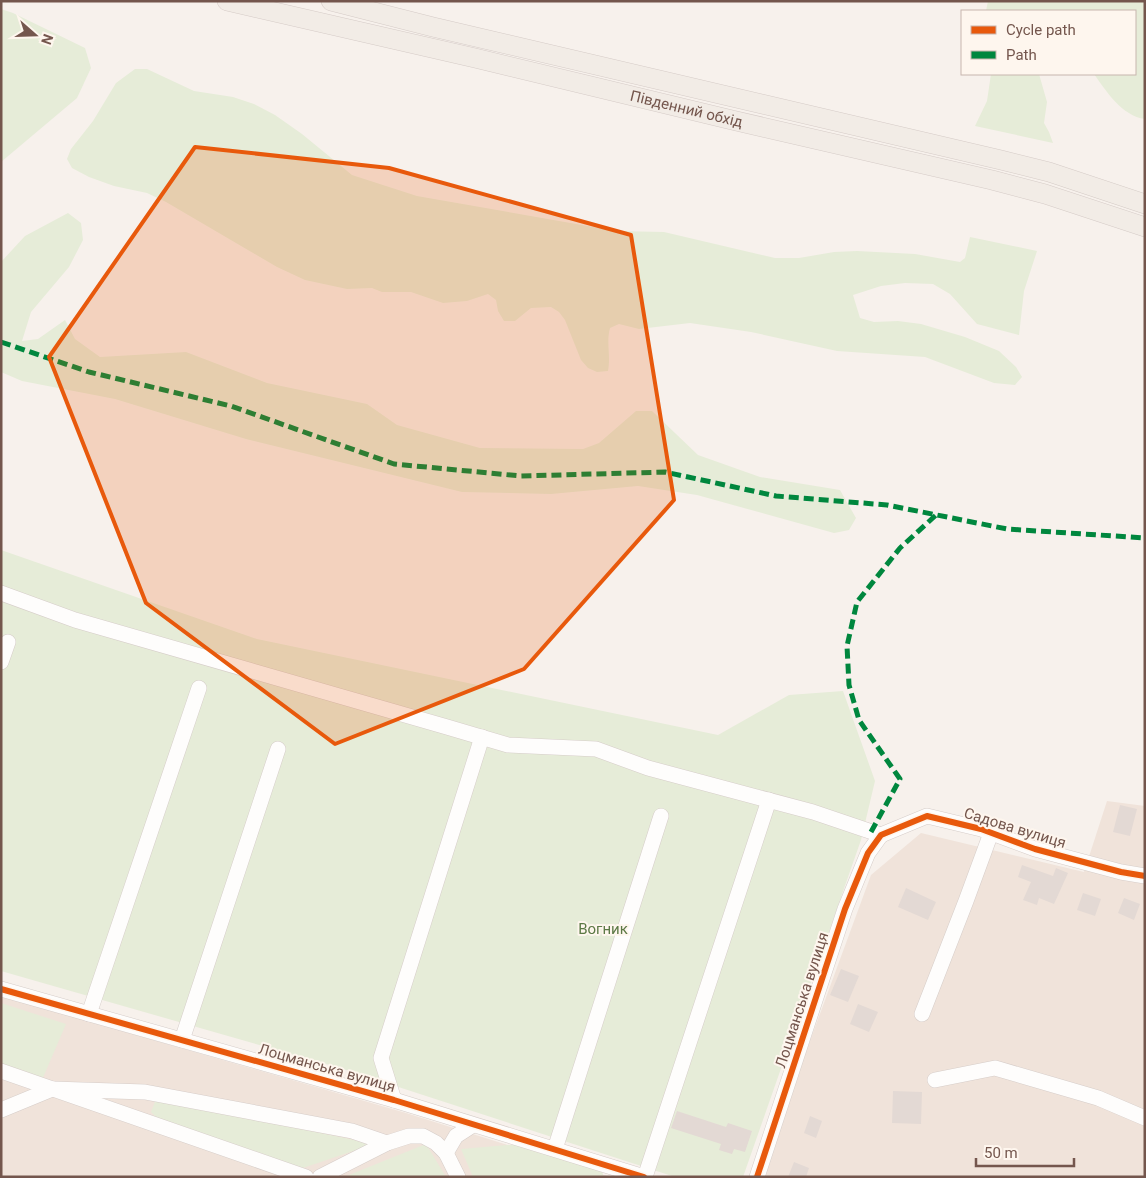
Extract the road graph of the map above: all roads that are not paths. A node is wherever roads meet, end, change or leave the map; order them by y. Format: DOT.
graph roads {
  1 [pos="227,1"];
  2 [pos="331,1"];
  3 [pos="1145,204"];
  4 [pos="1145,227"];
  5 [pos="1,593"];
  6 [pos="8,642"];
  7 [pos="1,662"];
  8 [pos="199,688"];
  9 [pos="482,737"];
  10 [pos="278,749"];
  11 [pos="768,800"];
  12 [pos="661,816"];
  13 [pos="991,833"];
  14 [pos="881,835"];
  15 [pos="1145,876"];
  16 [pos="1,988"];
  17 [pos="89,1014"];
  18 [pos="922,1014"];
  19 [pos="182,1040"];
  20 [pos="1,1071"];
  21 [pos="935,1080"];
  22 [pos="52,1088"];
  23 [pos="394,1100"];
  24 [pos="1,1110"];
  25 [pos="1145,1118"];
  26 [pos="473,1124"];
  27 [pos="387,1143"];
  28 [pos="555,1149"];
  29 [pos="446,1153"];
  30 [pos="611,1171"];
  31 [pos="306,1177"];
  32 [pos="320,1177"];
  33 [pos="458,1177"];
  34 [pos="644,1177"];
  35 [pos="758,1177"];
  1 -- 4 [label="main road, Південний обхід"];
  2 -- 3 [label="main road, Південний обхід"];
  5 -- 9 [label="street"];
  6 -- 7 [label="street"];
  8 -- 17 [label="street"];
  9 -- 11 [label="street"];
  9 -- 23 [label="street"];
  10 -- 19 [label="street"];
  11 -- 14 [label="street"];
  11 -- 34 [label="street"];
  12 -- 28 [label="street"];
  13 -- 14 [label="street, Садова вулиця"];
  13 -- 15 [label="street, Садова вулиця"];
  13 -- 18 [label="street"];
  14 -- 35 [label="street, Лоцманська вулиця"];
  16 -- 17 [label="street, Лоцманська вулиця"];
  17 -- 19 [label="street, Лоцманська вулиця"];
  19 -- 23 [label="street, Лоцманська вулиця"];
  20 -- 22 [label="street"];
  21 -- 25 [label="street"];
  22 -- 24 [label="street"];
  22 -- 27 [label="street"];
  22 -- 31 [label="street"];
  23 -- 26 [label="street, Лоцманська вулиця"];
  26 -- 28 [label="street, Лоцманська вулиця"];
  26 -- 29 [label="street"];
  27 -- 29 [label="street"];
  27 -- 32 [label="street"];
  28 -- 30 [label="street, Лоцманська вулиця"];
  29 -- 33 [label="street"];
  30 -- 34 [label="street, Лоцманська вулиця"];
}
